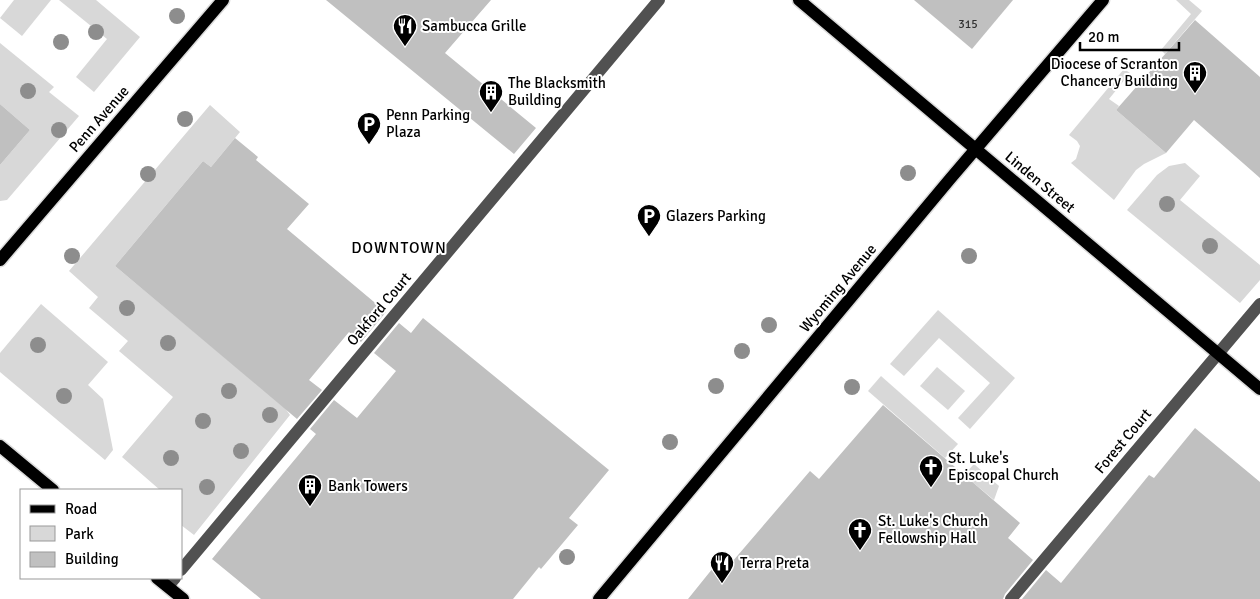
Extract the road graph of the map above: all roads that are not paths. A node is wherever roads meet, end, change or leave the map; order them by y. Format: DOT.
graph roads {
  1 [pos="223,0"];
  2 [pos="659,0"];
  3 [pos="799,0"];
  4 [pos="1103,0"];
  5 [pos="976,150"];
  6 [pos="0,260"];
  7 [pos="1260,304"];
  8 [pos="1218,354"];
  9 [pos="1260,389"];
  10 [pos="0,446"];
  11 [pos="52,489"];
  12 [pos="182,569"];
  13 [pos="171,582"];
  14 [pos="183,599"];
  15 [pos="599,599"];
  16 [pos="1011,599"];
  1 -- 6 [label="main road, Penn Avenue"];
  2 -- 12 [label="lane, Oakford Court"];
  3 -- 5 [label="main road, Linden Street"];
  4 -- 5 [label="main road, Wyoming Avenue"];
  5 -- 8 [label="main road, Linden Street"];
  5 -- 15 [label="main road, Wyoming Avenue"];
  7 -- 8 [label="lane, Forest Court"];
  8 -- 9 [label="main road, Linden Street"];
  8 -- 16 [label="lane, Forest Court"];
  10 -- 11 [label="main road"];
  13 -- 14 [label="main road"];
}
